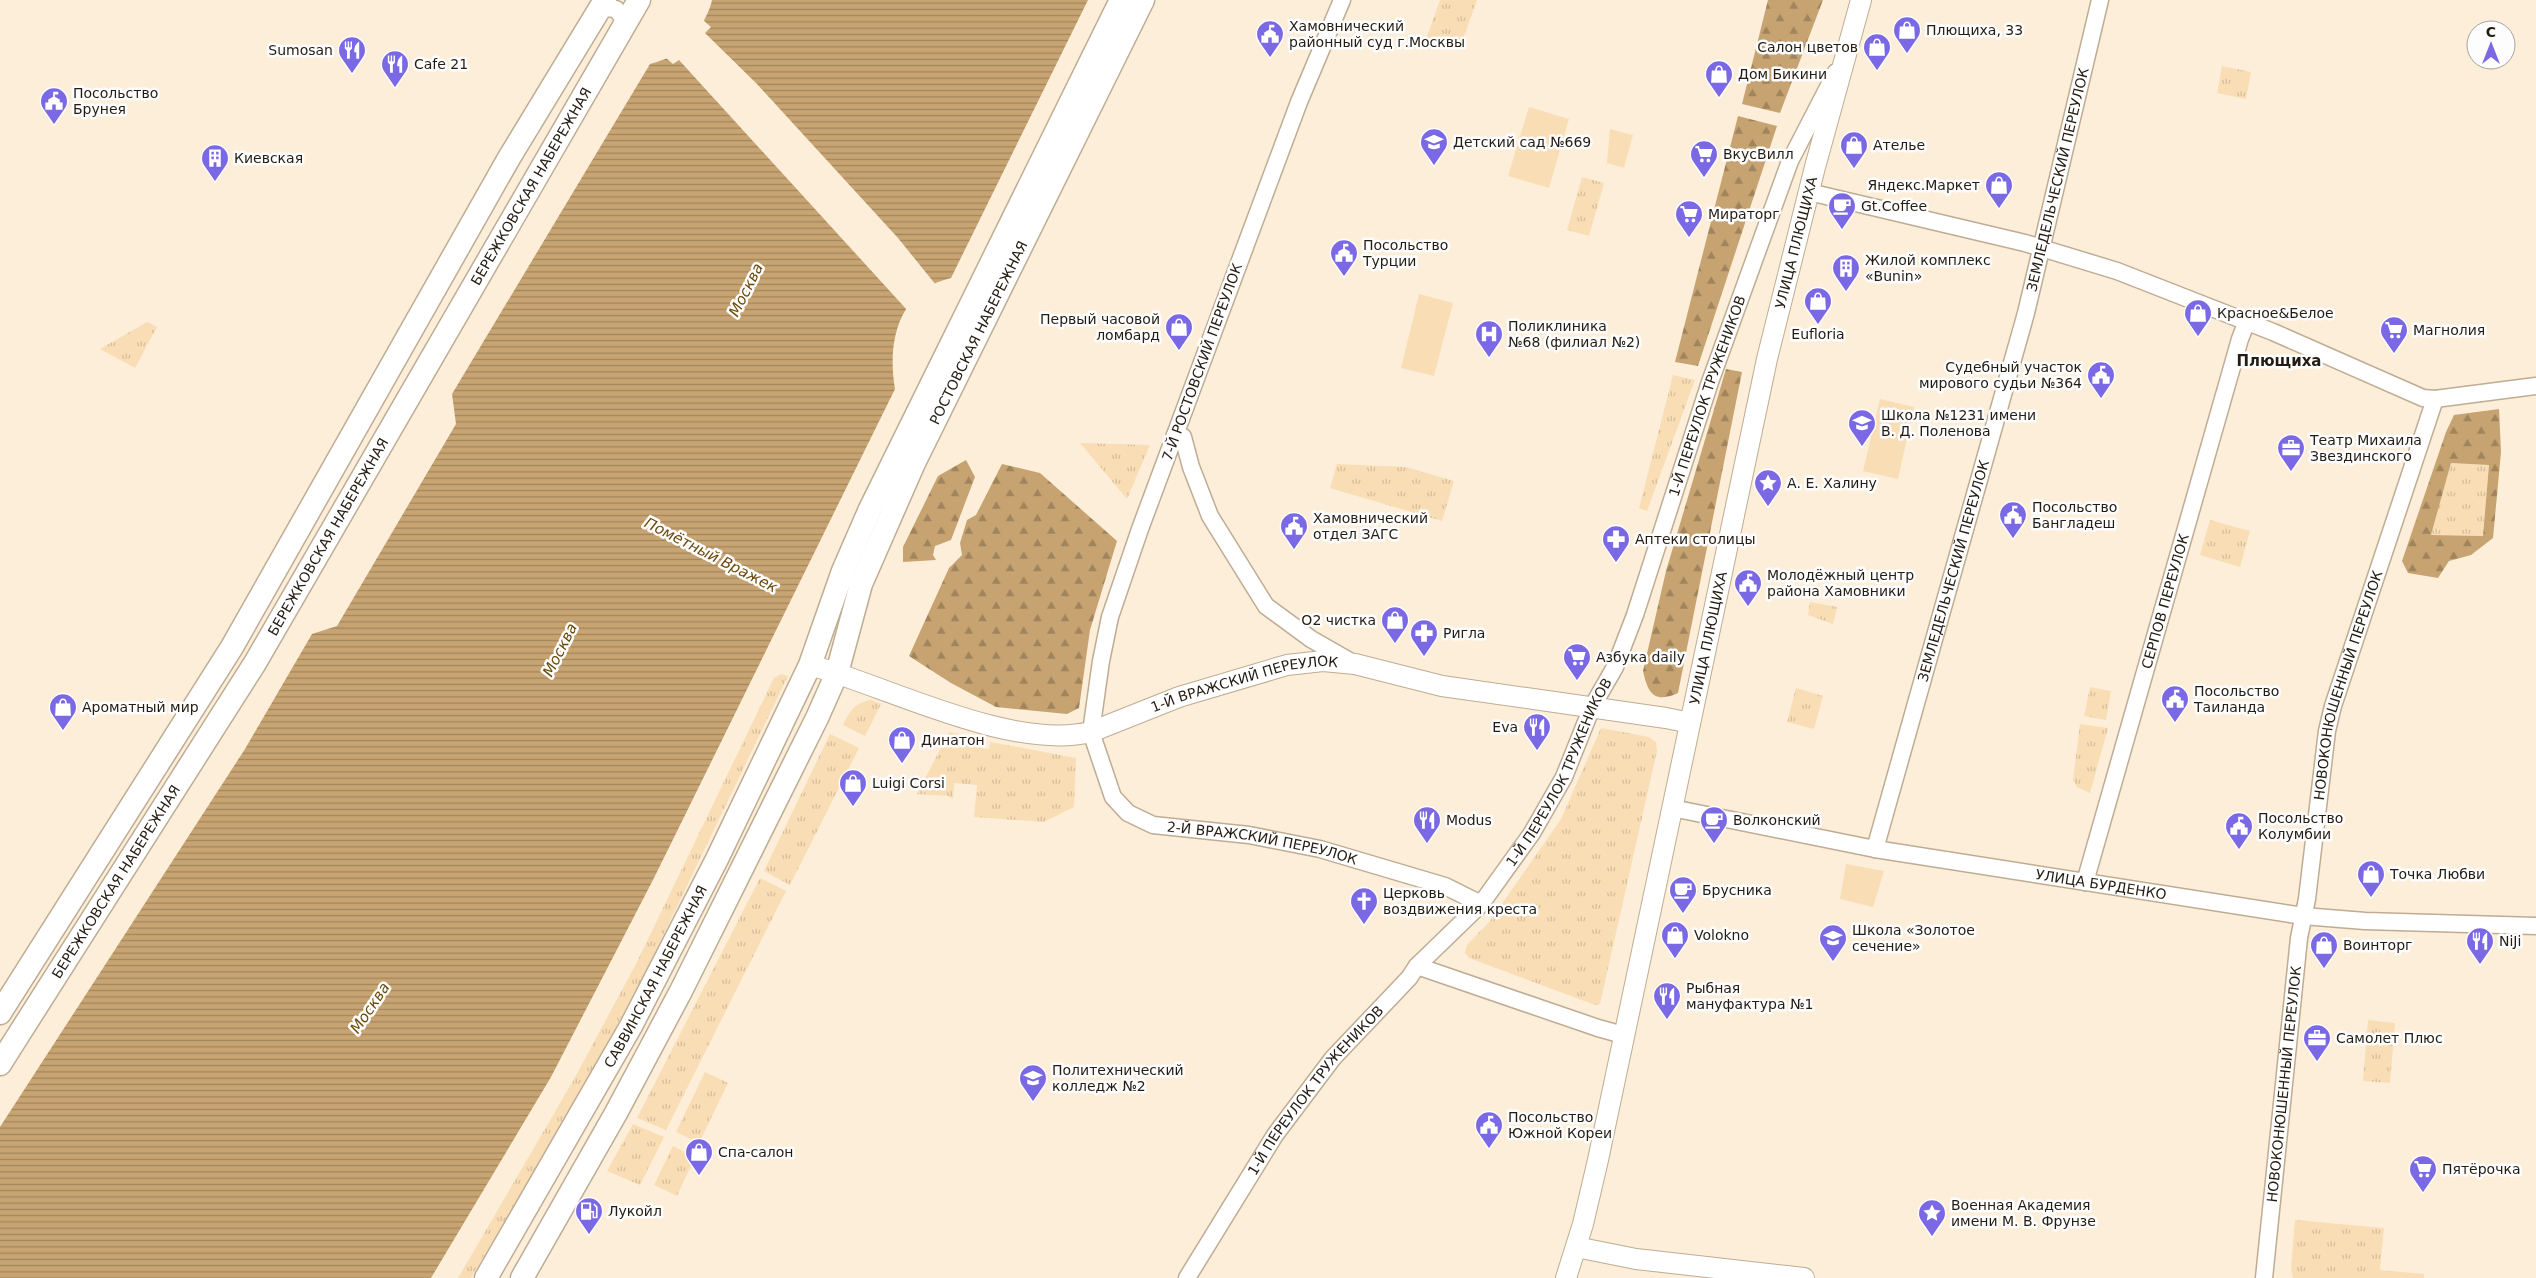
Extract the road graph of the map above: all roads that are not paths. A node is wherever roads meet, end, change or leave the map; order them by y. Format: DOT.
graph roads {
  1 [pos="639,0"];
  2 [pos="1121,0"];
  3 [pos="1143,0"];
  4 [pos="1342,0"];
  5 [pos="1861,0"];
  6 [pos="2100,0"];
  7 [pos="600,8"];
  8 [pos="622,29"];
  9 [pos="1849,48"];
  10 [pos="1809,192"];
  11 [pos="2043,248"];
  12 [pos="2247,321"];
  13 [pos="2536,386"];
  14 [pos="2435,399"];
  15 [pos="1174,440"];
  16 [pos="1355,664"];
  17 [pos="810,666"];
  18 [pos="837,673"];
  19 [pos="1592,707"];
  20 [pos="1690,723"];
  21 [pos="1091,732"];
  22 [pos="1672,808"];
  23 [pos="1875,850"];
  24 [pos="2085,882"];
  25 [pos="1482,904"];
  26 [pos="2303,916"];
  27 [pos="2536,926"];
  28 [pos="1417,966"];
  29 [pos="0,1013"];
  30 [pos="1623,1035"];
  31 [pos="0,1064"];
  32 [pos="1576,1247"];
  33 [pos="486,1278"];
  34 [pos="522,1278"];
  35 [pos="1187,1278"];
  36 [pos="1566,1278"];
  37 [pos="1804,1278"];
  38 [pos="2264,1278"];
  1 -- 8 [label="main road, БЕРЕЖКОВСКАЯ НАБЕРЕЖНАЯ"];
  2 -- 17 [label="main road, РОСТОВСКАЯ НАБЕРЕЖНАЯ"];
  3 -- 18 [label="main road, РОСТОВСКАЯ НАБЕРЕЖНАЯ"];
  4 -- 15 [label="street, 7-Й РОСТОВСКИЙ ПЕРЕУЛОК"];
  5 -- 9 [label="street, УЛИЦА ПЛЮЩИХА"];
  6 -- 11 [label="street, ЗЕМЛЕДЕЛЬЧЕСКИЙ ПЕРЕУЛОК"];
  7 -- 8 [label="street"];
  7 -- 29 [label="main road, БЕРЕЖКОВСКАЯ НАБЕРЕЖНАЯ"];
  8 -- 31 [label="main road, БЕРЕЖКОВСКАЯ НАБЕРЕЖНАЯ"];
  9 -- 10 [label="street, УЛИЦА ПЛЮЩИХА"];
  9 -- 19 [label="street, 1-Й ПЕРЕУЛОК ТРУЖЕНИКОВ"];
  10 -- 11 [label="street"];
  10 -- 20 [label="street, УЛИЦА ПЛЮЩИХА"];
  11 -- 12 [label="street"];
  11 -- 23 [label="street, ЗЕМЛЕДЕЛЬЧЕСКИЙ ПЕРЕУЛОК"];
  12 -- 14 [label="street"];
  12 -- 24 [label="street, СЕРПОВ ПЕРЕУЛОК"];
  13 -- 14 [label="street"];
  14 -- 26 [label="street, НОВОКОНЮШЕННЫЙ ПЕРЕУЛОК"];
  15 -- 16 [label="street"];
  15 -- 21 [label="street, 7-Й РОСТОВСКИЙ ПЕРЕУЛОК"];
  16 -- 19 [label="street, 1-Й ВРАЖСКИЙ ПЕРЕУЛОК"];
  16 -- 21 [label="street, 1-Й ВРАЖСКИЙ ПЕРЕУЛОК"];
  17 -- 18 [label="street, 1-Й ВРАЖСКИЙ ПЕРЕУЛОК"];
  17 -- 33 [label="main road, САВВИНСКАЯ НАБЕРЕЖНАЯ"];
  18 -- 21 [label="street, 1-Й ВРАЖСКИЙ ПЕРЕУЛОК"];
  18 -- 34 [label="main road, САВВИНСКАЯ НАБЕРЕЖНАЯ"];
  19 -- 20 [label="street, 1-Й ВРАЖСКИЙ ПЕРЕУЛОК"];
  19 -- 25 [label="street, 1-Й ПЕРЕУЛОК ТРУЖЕНИКОВ"];
  20 -- 22 [label="street, УЛИЦА ПЛЮЩИХА"];
  21 -- 25 [label="street, 2-Й ВРАЖСКИЙ ПЕРЕУЛОК"];
  22 -- 23 [label="street, УЛИЦА БУРДЕНКО"];
  22 -- 30 [label="street, УЛИЦА ПЛЮЩИХА"];
  23 -- 24 [label="street, УЛИЦА БУРДЕНКО"];
  24 -- 26 [label="street, УЛИЦА БУРДЕНКО"];
  25 -- 28 [label="street, 1-Й ПЕРЕУЛОК ТРУЖЕНИКОВ"];
  26 -- 27 [label="street, УЛИЦА БУРДЕНКО"];
  26 -- 38 [label="street, НОВОКОНЮШЕННЫЙ ПЕРЕУЛОК"];
  28 -- 30 [label="street"];
  28 -- 35 [label="street, 1-Й ПЕРЕУЛОК ТРУЖЕНИКОВ"];
  30 -- 32 [label="street, УЛИЦА ПЛЮЩИХА"];
  32 -- 36 [label="street, УЛИЦА ПЛЮЩИХА"];
  32 -- 37 [label="street"];
}
